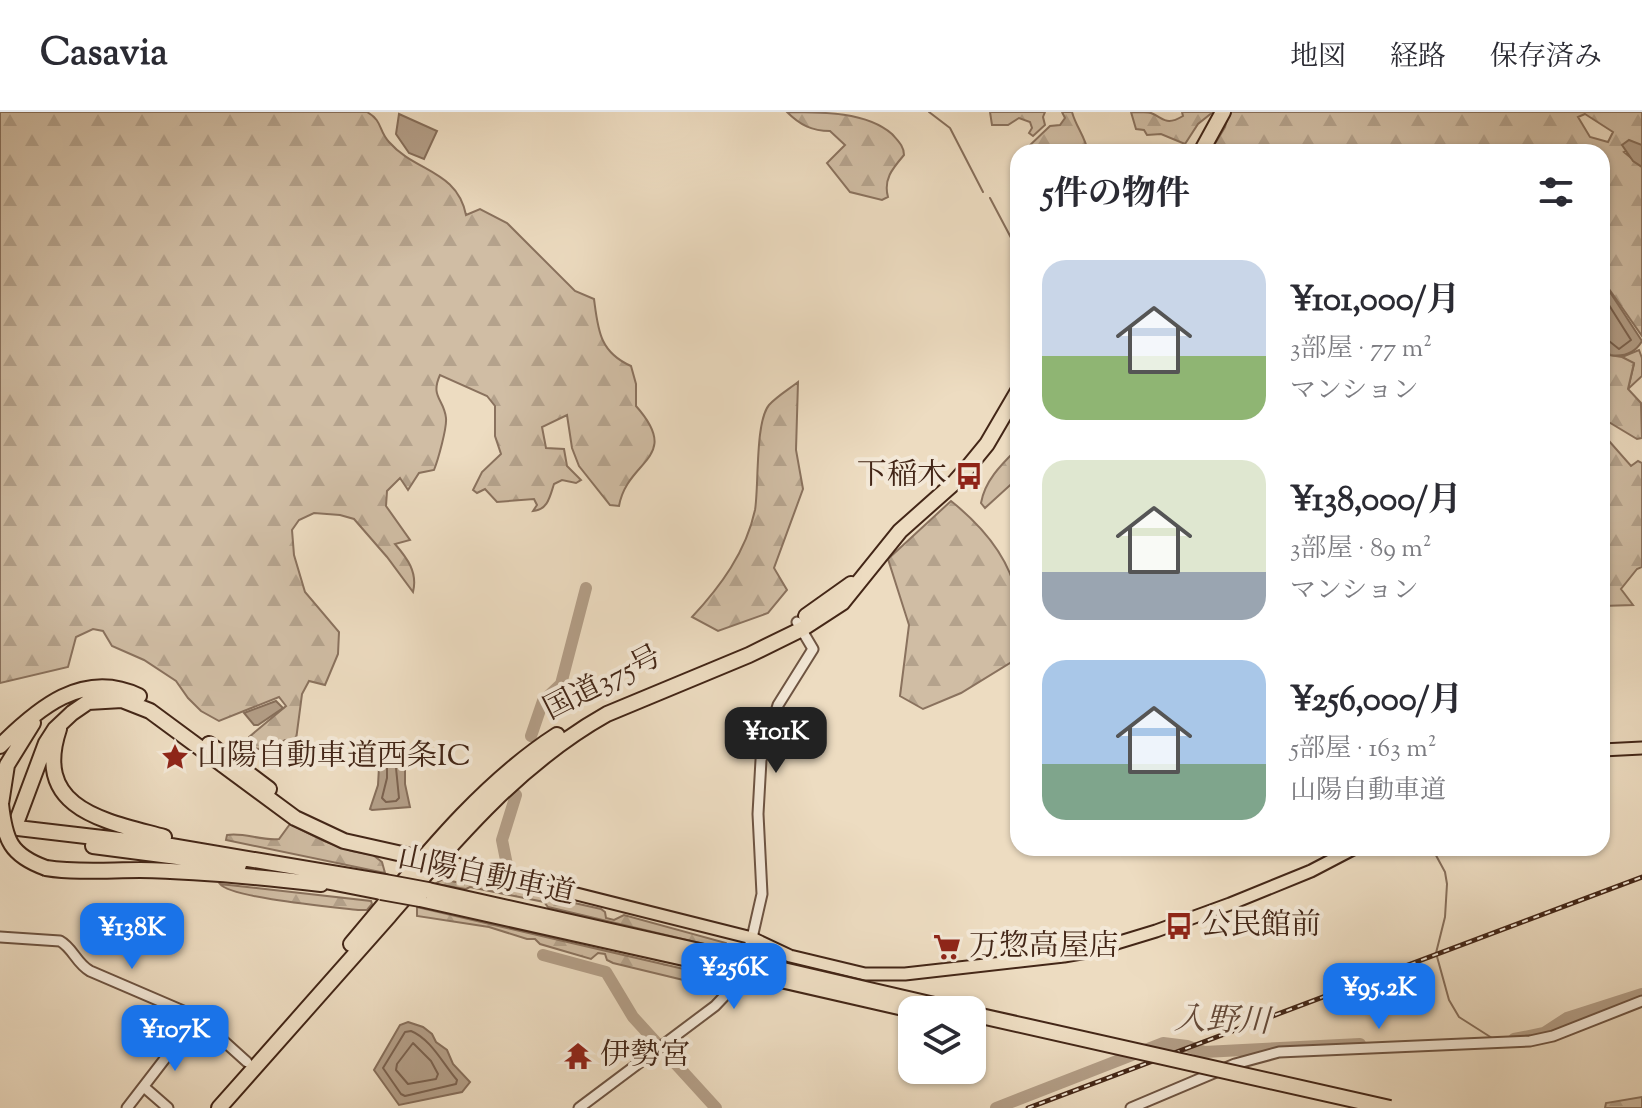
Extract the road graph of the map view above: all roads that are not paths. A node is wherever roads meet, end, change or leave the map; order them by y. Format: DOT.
graph roads {
  1 [pos="1223,112"];
  2 [pos="1205,144"];
  3 [pos="1010,405"];
  4 [pos="800,626"];
  5 [pos="51,702"];
  6 [pos="62,721"];
  7 [pos="0,746"];
  8 [pos="1642,748"];
  9 [pos="1610,750"];
  10 [pos="1,804"];
  11 [pos="18,818"];
  12 [pos="0,826"];
  13 [pos="0,836"];
  14 [pos="230,854"];
  15 [pos="1340,856"];
  16 [pos="430,857"];
  17 [pos="383,887"];
  18 [pos="0,937"];
  19 [pos="752,938"];
  20 [pos="734,964"];
  21 [pos="898,998"];
  22 [pos="1642,1001"];
  23 [pos="898,1006"];
  24 [pos="197,1017"];
  25 [pos="986,1017"];
  26 [pos="986,1027"];
  27 [pos="247,1062"];
  28 [pos="144,1087"];
  29 [pos="127,1108"];
  30 [pos="168,1108"];
  31 [pos="207,1108"];
  32 [pos="219,1108"];
  33 [pos="579,1108"];
  34 [pos="1131,1108"];
  35 [pos="1346,1108"];
  36 [pos="1390,1108"];
  1 -- 2 [label="highway"];
  3 -- 4 [label="highway, 国道375号"];
  4 -- 16 [label="highway, 国道375号"];
  4 -- 19 [label="street"];
  5 -- 7 [label="highway"];
  5 -- 10 [label="highway"];
  5 -- 16 [label="highway"];
  6 -- 11 [label="highway"];
  6 -- 14 [label="highway"];
  6 -- 16 [label="highway"];
  8 -- 9 [label="main road"];
  10 -- 17 [label="highway, bridge"];
  12 -- 14 [label="highway, 山陽自動車道"];
  13 -- 17 [label="highway, 山陽自動車道"];
  14 -- 17 [label="highway, 山陽自動車道"];
  15 -- 19 [label="main road"];
  16 -- 19 [label="main road"];
  16 -- 27 [label="highway, 国道375号"];
  16 -- 32 [label="highway, 国道375号"];
  17 -- 20 [label="highway, 山陽自動車道, bridge"];
  18 -- 24 [label="street"];
  19 -- 33 [label="street"];
  20 -- 21 [label="highway, 山陽自動車道, bridge"];
  20 -- 23 [label="highway, 山陽自動車道, bridge"];
  22 -- 34 [label="street"];
  24 -- 27 [label="street"];
  24 -- 28 [label="street"];
  25 -- 36 [label="highway, bridge"];
  26 -- 35 [label="highway"];
  27 -- 31 [label="highway, 国道375号"];
  28 -- 29 [label="street"];
  28 -- 30 [label="street"];
}
